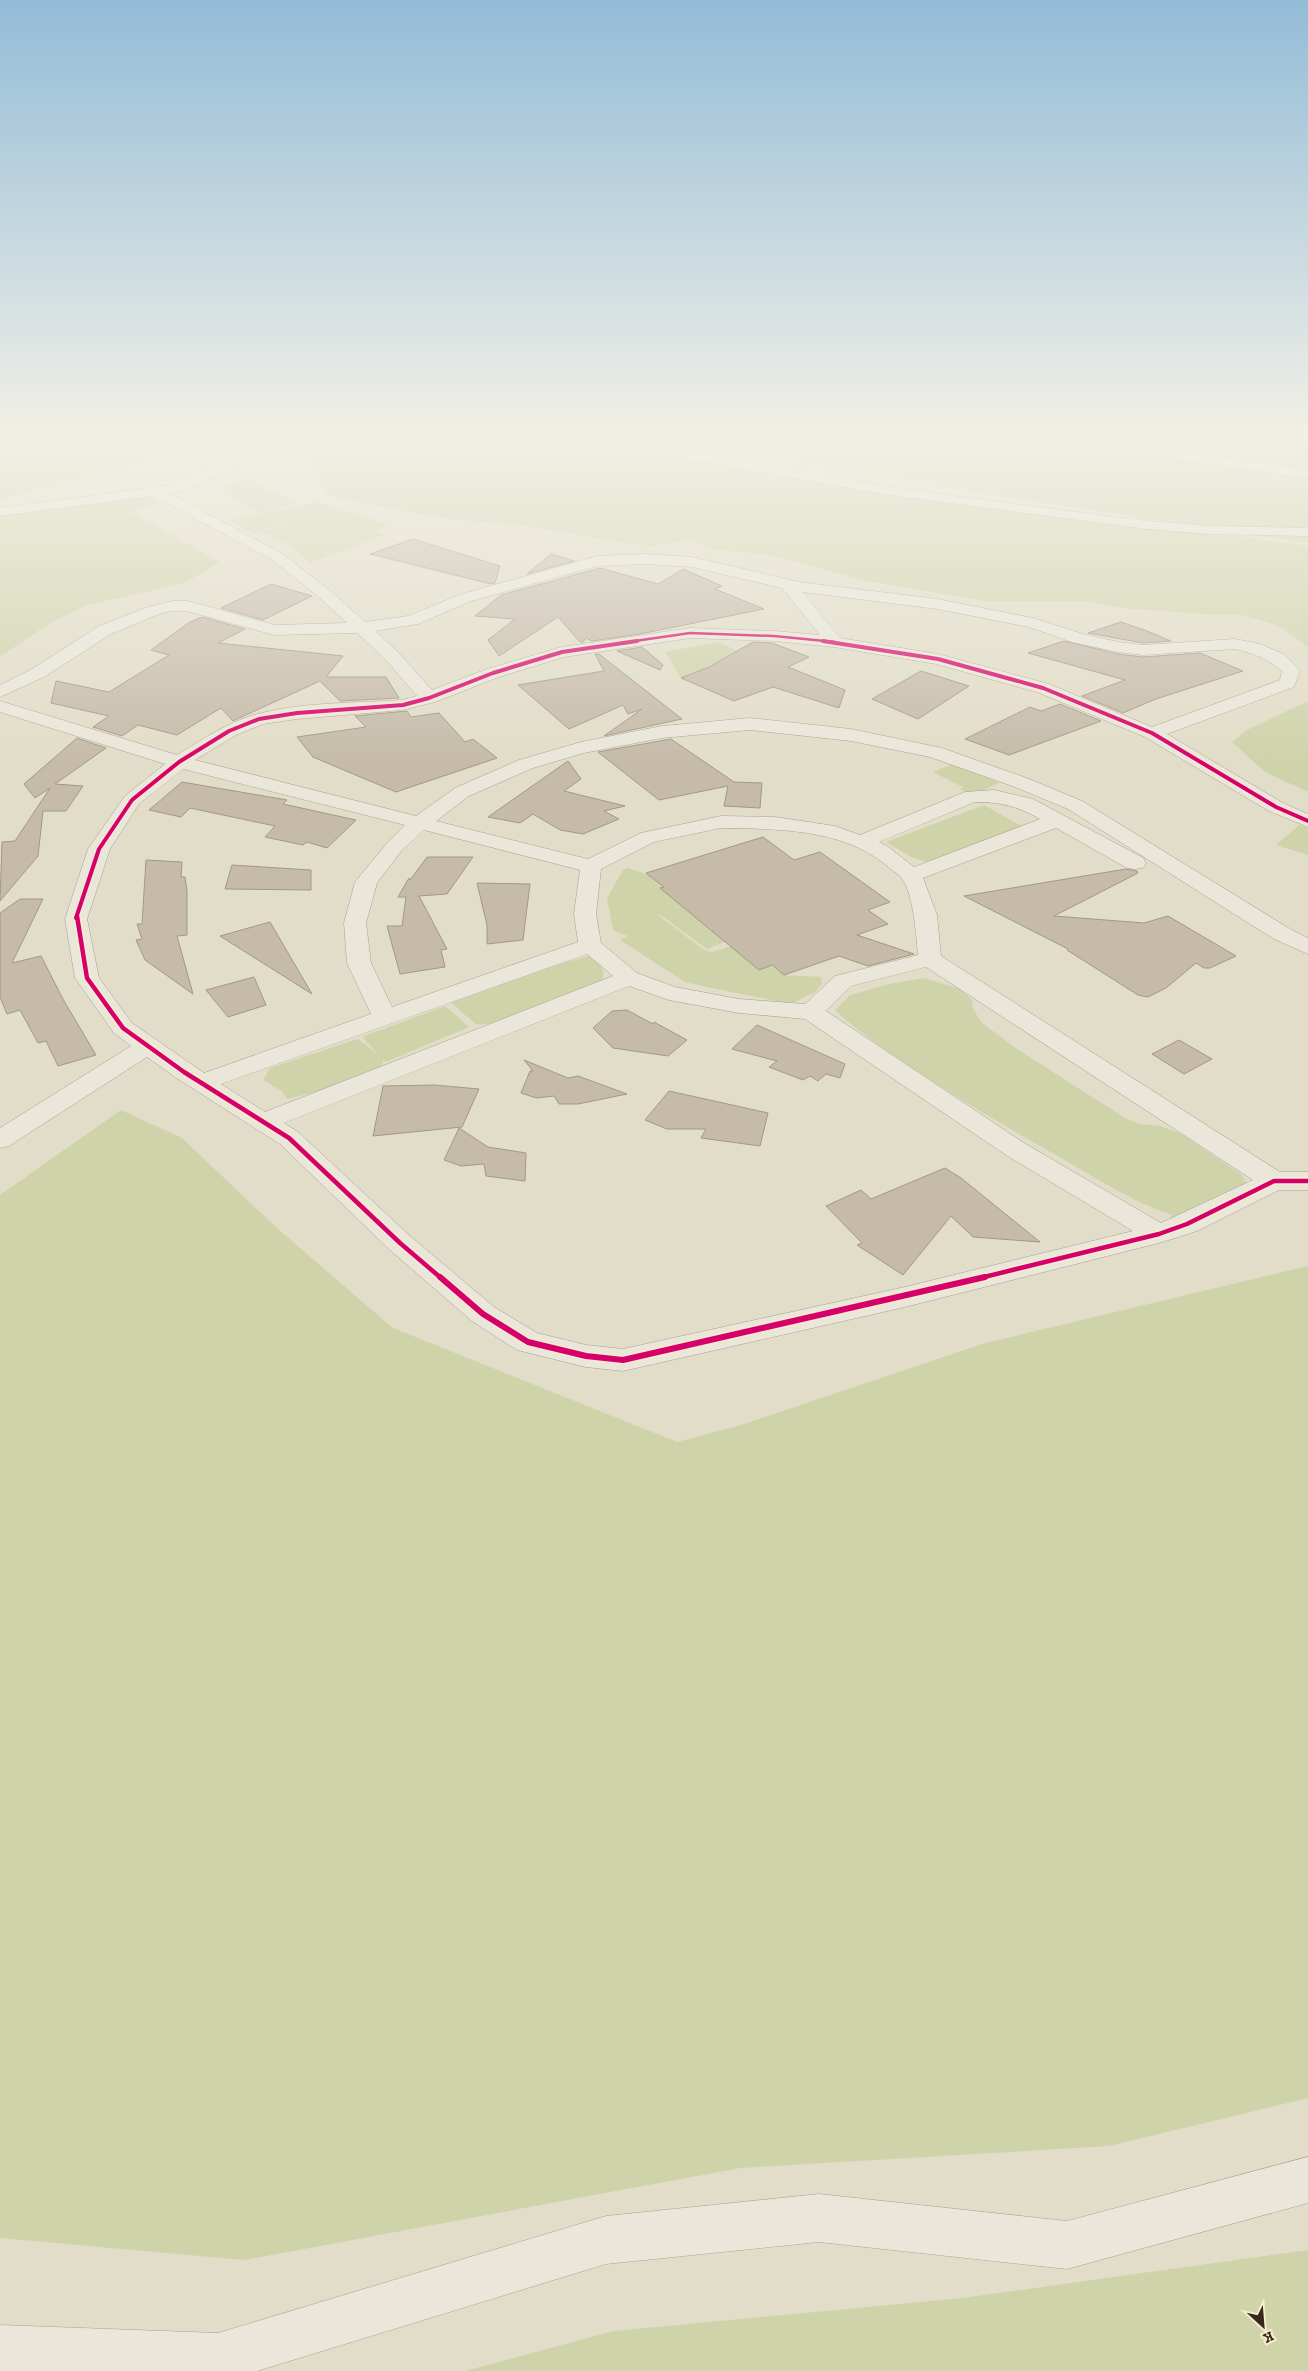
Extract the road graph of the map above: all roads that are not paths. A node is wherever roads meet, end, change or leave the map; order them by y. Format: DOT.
graph roads {
  1 [pos="251,543"];
  2 [pos="787,584"];
  3 [pos="362,628"];
  4 [pos="834,642"];
  5 [pos="0,692"];
  6 [pos="429,698"];
  7 [pos="0,706"];
  8 [pos="1152,733"];
  9 [pos="179,762"];
  10 [pos="1057,820"];
  11 [pos="1308,821"];
  12 [pos="419,823"];
  13 [pos="861,842"];
  14 [pos="590,866"];
  15 [pos="911,875"];
  16 [pos="590,945"];
  17 [pos="1308,947"];
  18 [pos="930,959"];
  19 [pos="1308,965"];
  20 [pos="629,978"];
  21 [pos="811,1012"];
  22 [pos="385,1018"];
  23 [pos="148,1046"];
  24 [pos="201,1083"];
  25 [pos="263,1122"];
  26 [pos="0,1140"];
  27 [pos="1274,1181"];
  28 [pos="1308,1181"];
  29 [pos="1159,1234"];
  30 [pos="1308,2180"];
  31 [pos="0,2350"];
  1 -- 3 [label="street"];
  2 -- 3 [label="street"];
  2 -- 4 [label="street"];
  2 -- 8 [label="street"];
  3 -- 5 [label="street"];
  3 -- 6 [label="street"];
  4 -- 6 [label="street"];
  4 -- 8 [label="street"];
  6 -- 9 [label="street"];
  7 -- 9 [label="street"];
  8 -- 11 [label="street"];
  9 -- 12 [label="street"];
  9 -- 23 [label="street"];
  10 -- 13 [label="street"];
  10 -- 15 [label="street"];
  10 -- 19 [label="street"];
  12 -- 14 [label="street"];
  12 -- 17 [label="street"];
  12 -- 22 [label="street"];
  13 -- 14 [label="street"];
  13 -- 15 [label="street"];
  14 -- 16 [label="street"];
  15 -- 18 [label="street"];
  16 -- 20 [label="street"];
  16 -- 22 [label="street"];
  18 -- 21 [label="street"];
  18 -- 27 [label="street"];
  20 -- 21 [label="street"];
  20 -- 25 [label="street"];
  21 -- 29 [label="street"];
  22 -- 24 [label="street"];
  23 -- 24 [label="street"];
  23 -- 26 [label="street"];
  24 -- 25 [label="street"];
  25 -- 29 [label="street"];
  27 -- 28 [label="street"];
  27 -- 29 [label="street"];
  30 -- 31 [label="street"];
}
